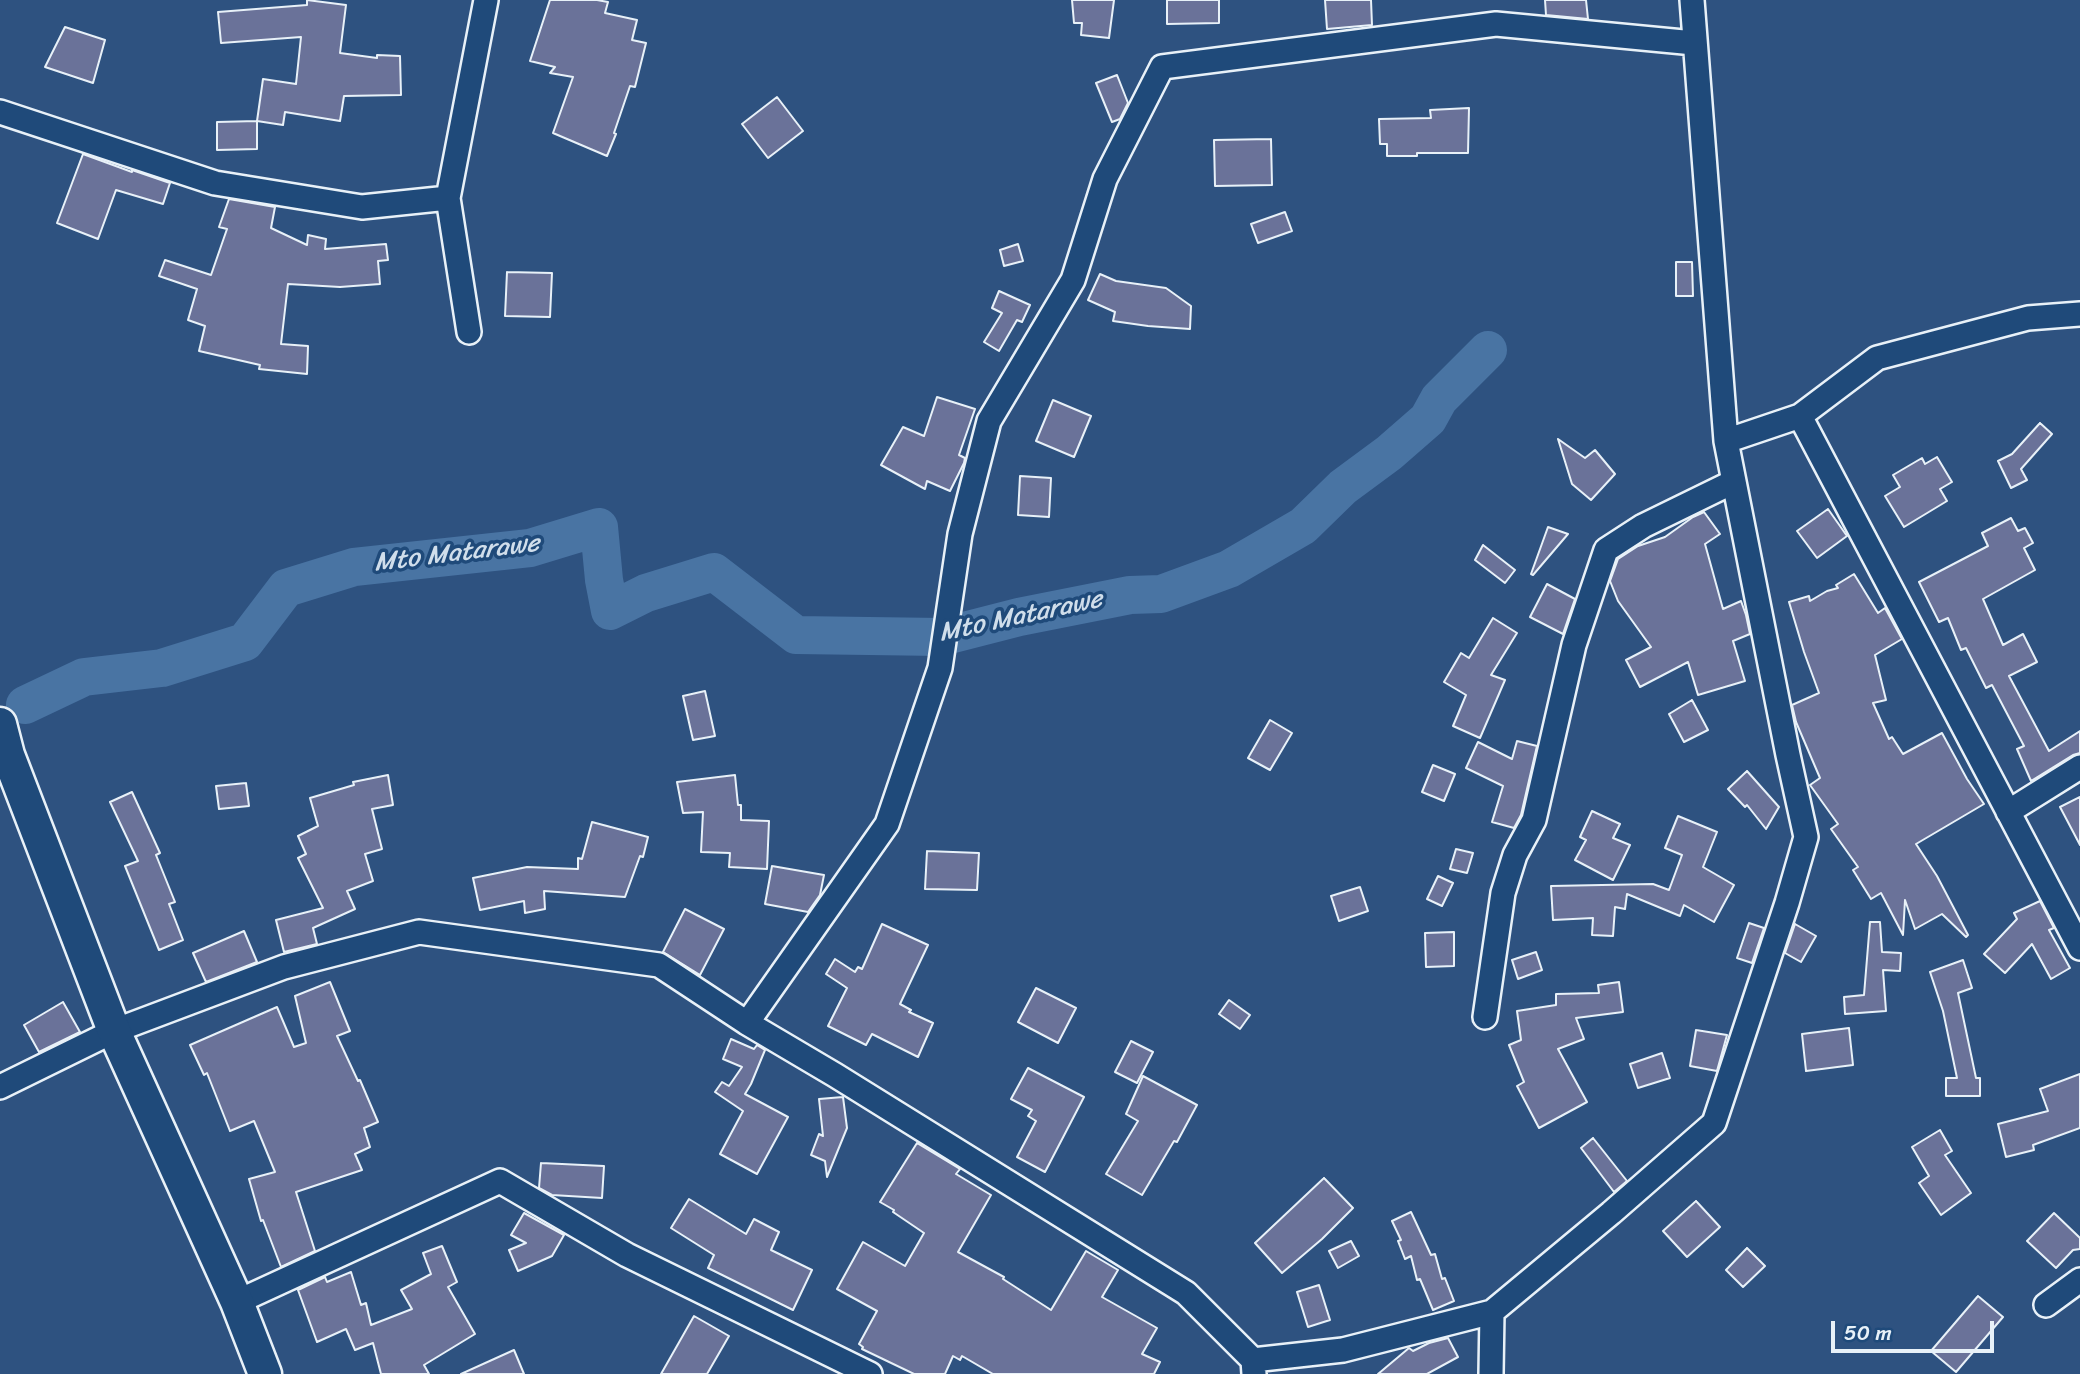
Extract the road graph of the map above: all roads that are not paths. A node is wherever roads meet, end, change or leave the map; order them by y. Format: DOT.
graph roads {
  1 [pos="486,0"];
  2 [pos="1692,0"];
  3 [pos="1694,43"];
  4 [pos="0,112"];
  5 [pos="448,198"];
  6 [pos="2080,314"];
  7 [pos="469,332"];
  8 [pos="1800,416"];
  9 [pos="1726,441"];
  10 [pos="1733,482"];
  11 [pos="0,724"];
  12 [pos="2080,767"];
  13 [pos="2008,812"];
  14 [pos="2080,948"];
  15 [pos="1485,1017"];
  16 [pos="747,1023"];
  17 [pos="114,1031"];
  18 [pos="0,1087"];
  19 [pos="2080,1280"];
  20 [pos="237,1302"];
  21 [pos="2046,1305"];
  22 [pos="1492,1312"];
  23 [pos="1254,1367"];
  24 [pos="265,1374"];
  25 [pos="870,1374"];
  26 [pos="1491,1374"];
  1 -- 5 [label="street"];
  2 -- 3 [label="street"];
  3 -- 9 [label="street"];
  3 -- 16 [label="street"];
  4 -- 5 [label="street"];
  5 -- 7 [label="street"];
  6 -- 8 [label="street"];
  8 -- 9 [label="street"];
  8 -- 13 [label="street"];
  9 -- 10 [label="street"];
  10 -- 15 [label="street"];
  10 -- 22 [label="street"];
  11 -- 17 [label="main road"];
  12 -- 13 [label="street"];
  13 -- 14 [label="street"];
  16 -- 17 [label="street"];
  16 -- 23 [label="street"];
  17 -- 18 [label="street"];
  17 -- 20 [label="main road"];
  19 -- 21 [label="street"];
  20 -- 24 [label="main road"];
  20 -- 25 [label="street"];
  22 -- 23 [label="street"];
  22 -- 26 [label="street"];
}
